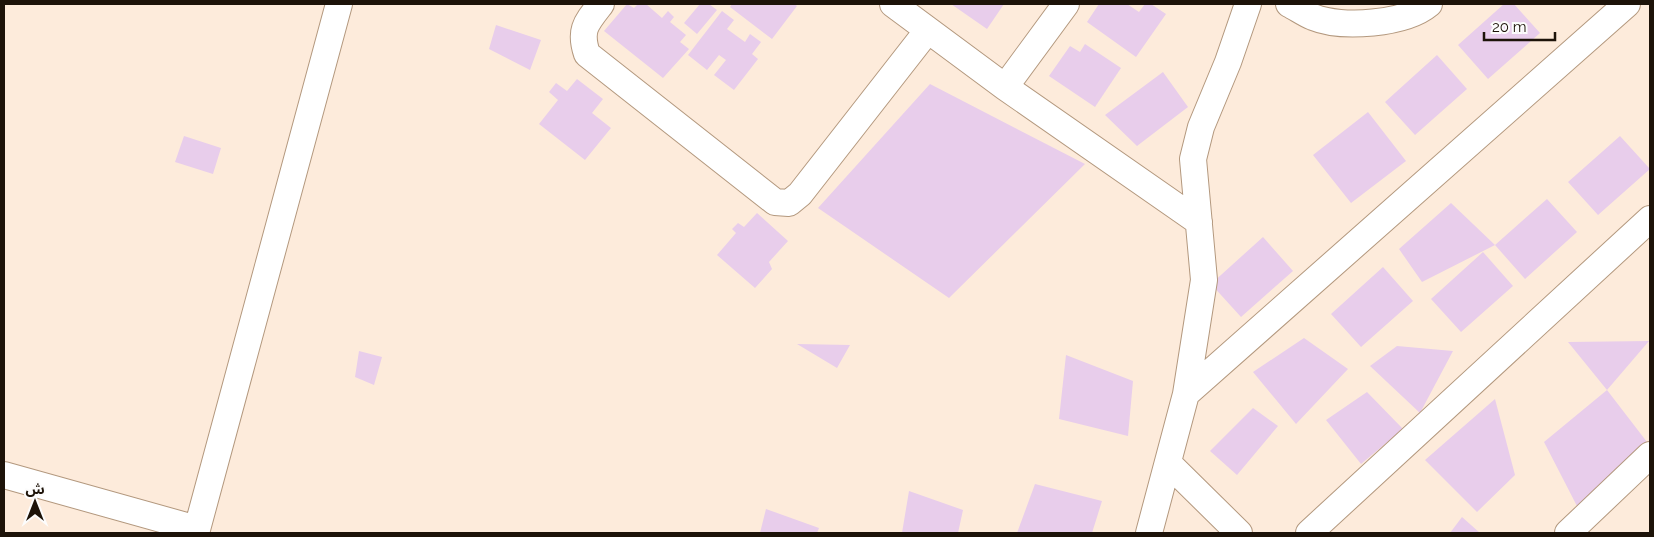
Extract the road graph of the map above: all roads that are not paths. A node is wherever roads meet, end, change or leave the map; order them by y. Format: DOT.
graph roads {
  1 [pos="339,4"];
  2 [pos="601,4"];
  3 [pos="893,4"];
  4 [pos="1066,4"];
  5 [pos="1248,4"];
  6 [pos="1289,4"];
  7 [pos="1428,4"];
  8 [pos="1624,5"];
  9 [pos="928,30"];
  10 [pos="1005,87"];
  11 [pos="1650,219"];
  12 [pos="1199,222"];
  13 [pos="1186,394"];
  14 [pos="1650,455"];
  15 [pos="1169,464"];
  16 [pos="4,475"];
  17 [pos="196,531"];
  18 [pos="1149,533"];
  19 [pos="1239,533"];
  20 [pos="1309,533"];
  21 [pos="1568,533"];
  1 -- 17 [label="street"];
  2 -- 9 [label="street"];
  3 -- 9 [label="street"];
  4 -- 10 [label="street"];
  5 -- 12 [label="street"];
  6 -- 7 [label="street"];
  8 -- 13 [label="street"];
  9 -- 10 [label="street"];
  10 -- 12 [label="street"];
  11 -- 20 [label="street"];
  12 -- 13 [label="street"];
  13 -- 15 [label="street"];
  14 -- 21 [label="street"];
  15 -- 18 [label="street"];
  15 -- 19 [label="street"];
  16 -- 17 [label="street"];
}
